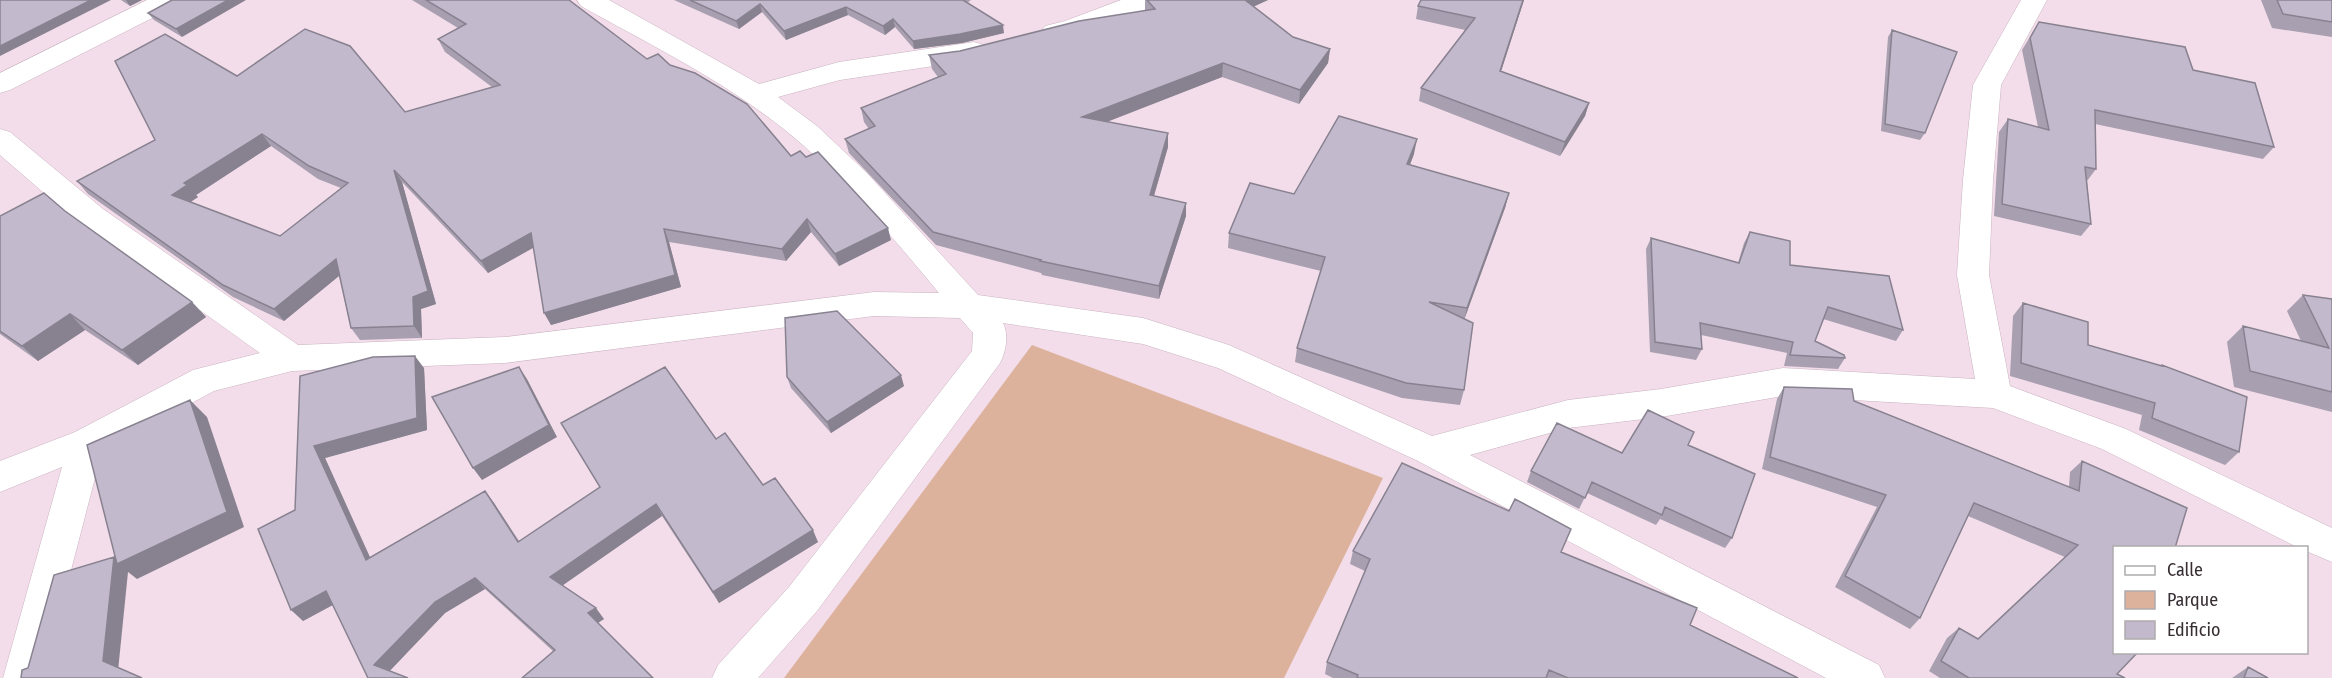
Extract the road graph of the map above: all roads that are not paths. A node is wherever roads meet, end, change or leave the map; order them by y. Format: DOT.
graph roads {
  1 [pos="167,0"];
  2 [pos="590,0"];
  3 [pos="2034,0"];
  4 [pos="1129,2"];
  5 [pos="1028,38"];
  6 [pos="995,46"];
  7 [pos="0,84"];
  8 [pos="755,94"];
  9 [pos="0,139"];
  10 [pos="969,306"];
  11 [pos="292,358"];
  12 [pos="1995,394"];
  13 [pos="87,442"];
  14 [pos="1430,451"];
  15 [pos="0,477"];
  16 [pos="2332,546"];
  17 [pos="23,678"];
  18 [pos="732,678"];
  19 [pos="1865,678"];
  1 -- 7 [label="street"];
  2 -- 8 [label="street"];
  3 -- 12 [label="street"];
  4 -- 5 [label="street"];
  6 -- 8 [label="street"];
  8 -- 10 [label="street"];
  9 -- 11 [label="street"];
  10 -- 11 [label="street"];
  10 -- 14 [label="street"];
  10 -- 18 [label="street"];
  11 -- 13 [label="street"];
  12 -- 14 [label="street"];
  12 -- 16 [label="street"];
  13 -- 15 [label="street"];
  13 -- 17 [label="street"];
  14 -- 19 [label="street"];
}
